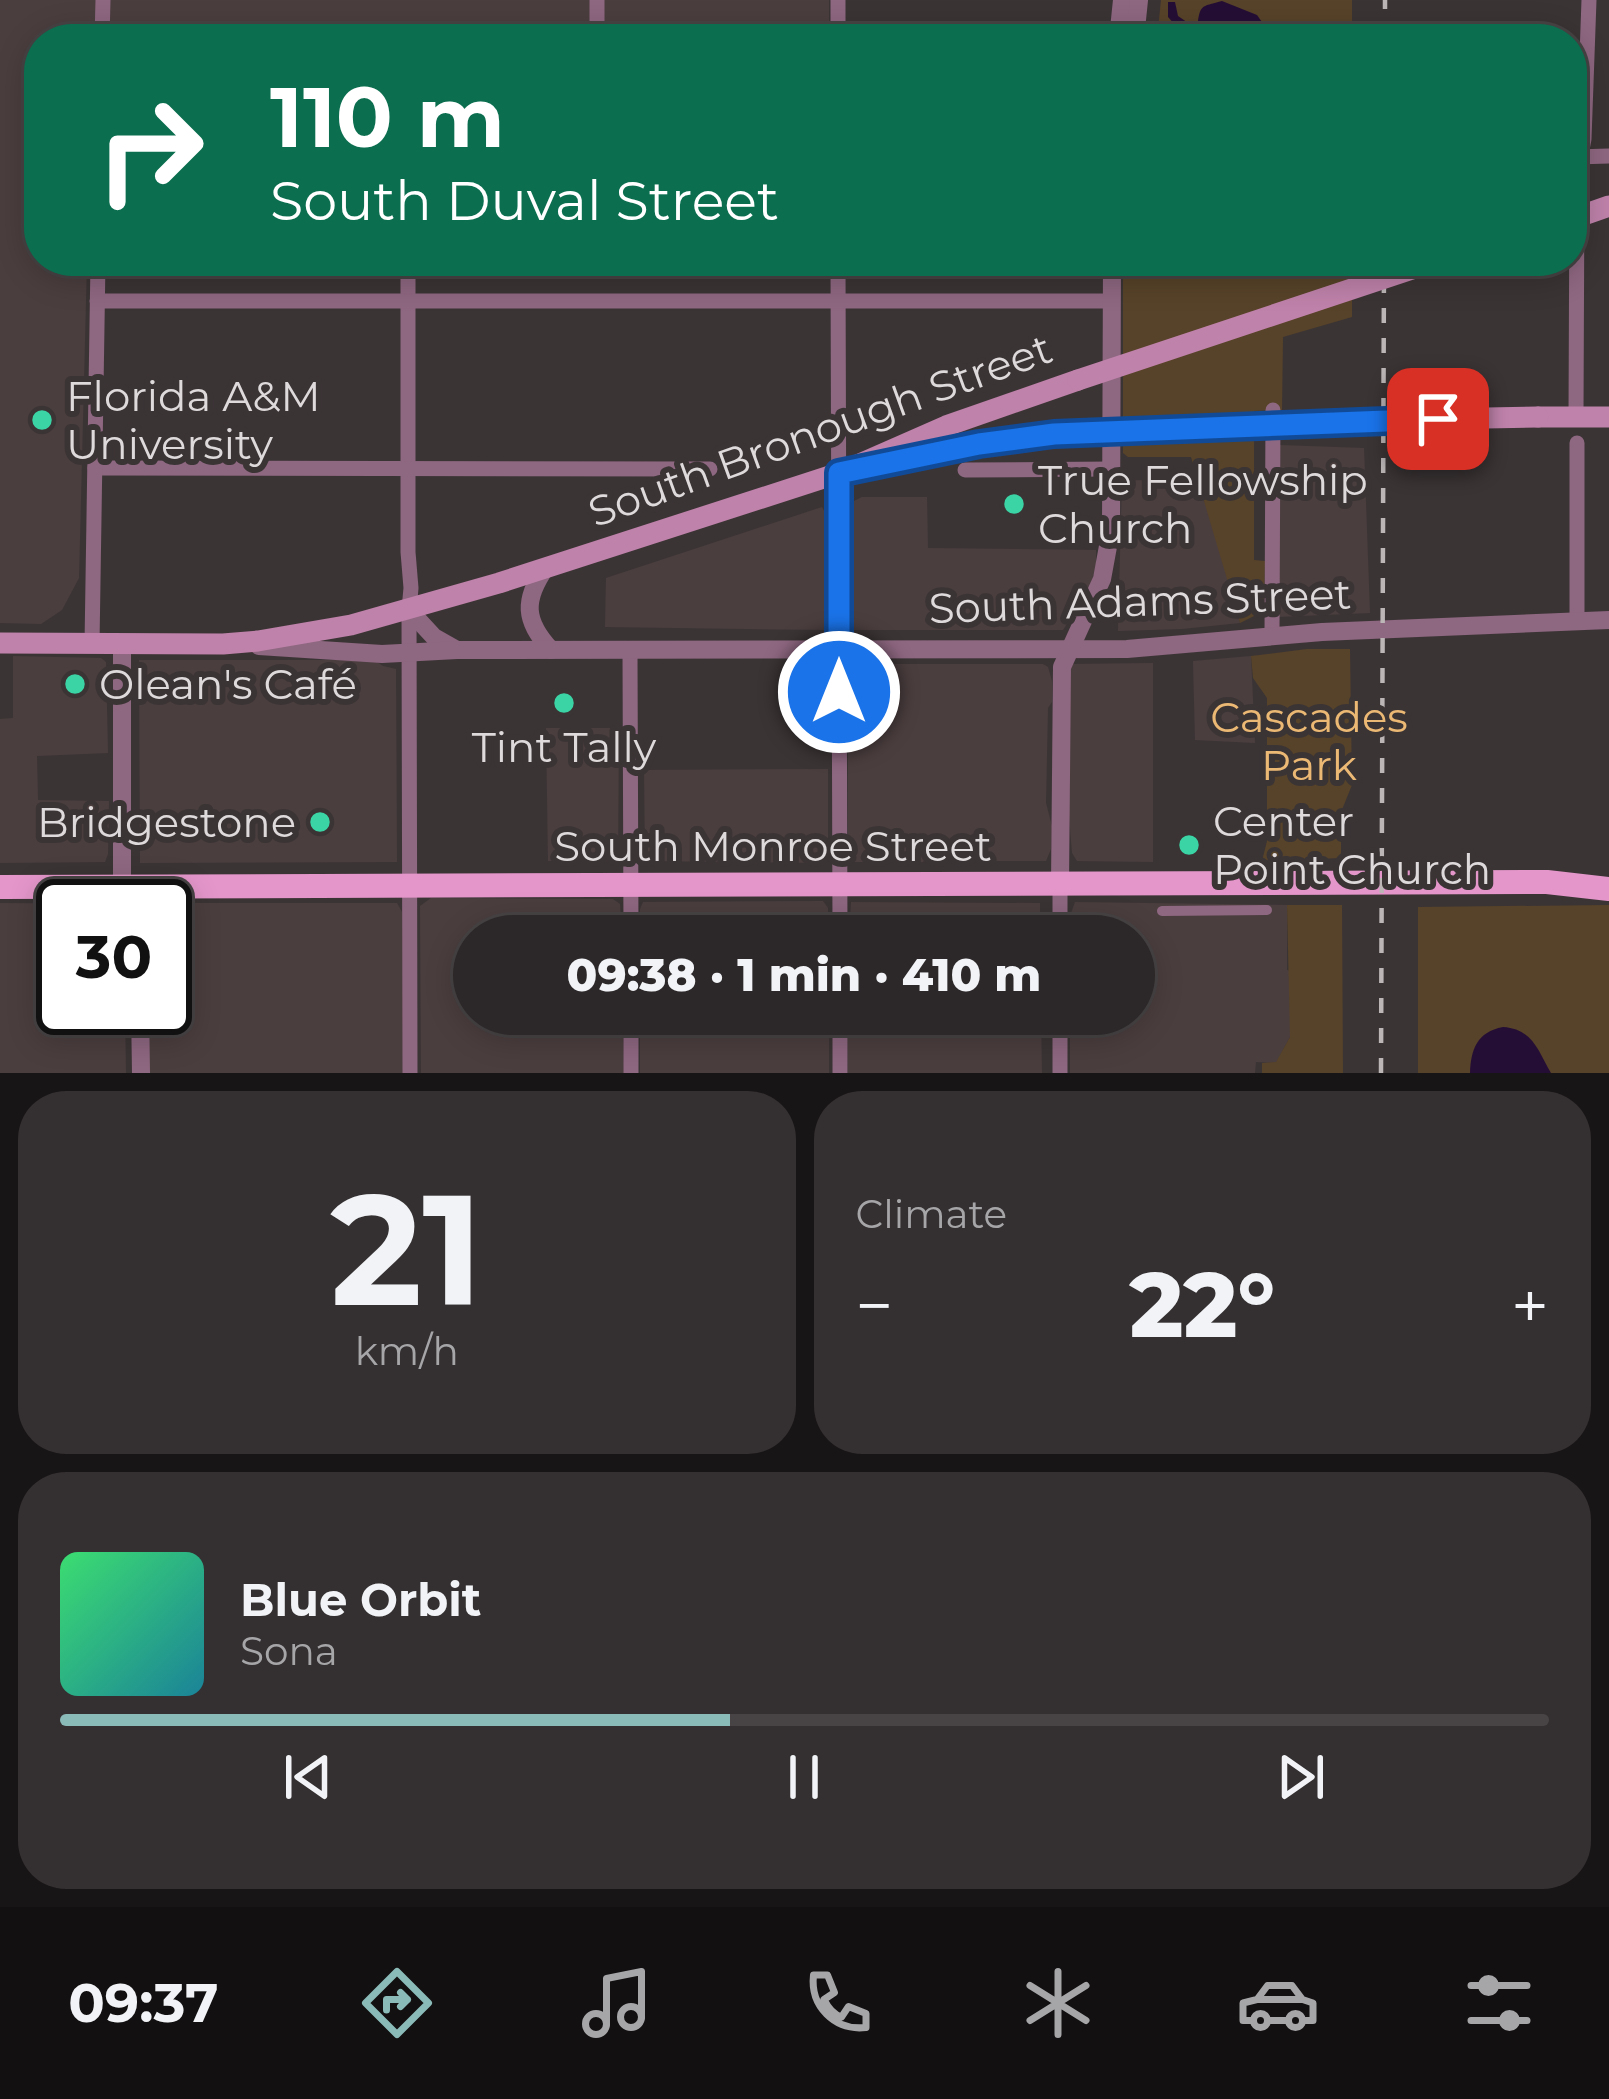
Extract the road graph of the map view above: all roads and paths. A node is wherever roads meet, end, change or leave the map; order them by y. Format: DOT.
graph roads {
  1 [pos="1589,0"];
  2 [pos="1587,80"];
  3 [pos="98,276"];
  4 [pos="408,276"];
  5 [pos="838,276"];
  6 [pos="1112,276"];
  7 [pos="1391,276"];
  8 [pos="1575,276"];
  9 [pos="97,301"];
  10 [pos="1112,301"];
  11 [pos="408,302"];
  12 [pos="838,303"];
  13 [pos="1273,410"];
  14 [pos="1576,417"];
  15 [pos="1609,418"];
  16 [pos="1576,443"];
  17 [pos="95,468"];
  18 [pos="408,469"];
  19 [pos="710,469"];
  20 [pos="965,470"];
  21 [pos="1113,470"];
  22 [pos="839,473"];
  23 [pos="546,568"];
  24 [pos="409,610"];
  25 [pos="1577,620"];
  26 [pos="1609,620"];
  27 [pos="1272,636"];
  28 [pos="0,643"];
  29 [pos="223,644"];
  30 [pos="92,645"];
  31 [pos="122,645"];
  32 [pos="839,649"];
  33 [pos="1069,649"];
  34 [pos="457,650"];
  35 [pos="551,650"];
  36 [pos="630,651"];
  37 [pos="409,653"];
  38 [pos="1609,873"];
  39 [pos="133,879"];
  40 [pos="1547,882"];
  41 [pos="1060,884"];
  42 [pos="840,885"];
  43 [pos="0,886"];
  44 [pos="632,886"];
  45 [pos="410,887"];
  46 [pos="36,888"];
  47 [pos="1609,889"];
  48 [pos="192,892"];
  49 [pos="1268,910"];
  50 [pos="1162,911"];
  51 [pos="631,915"];
  52 [pos="840,915"];
  53 [pos="1060,915"];
  54 [pos="140,1035"];
  55 [pos="631,1035"];
  56 [pos="840,1035"];
  57 [pos="1060,1035"];
  58 [pos="140,1073"];
  59 [pos="410,1073"];
  60 [pos="631,1073"];
  61 [pos="840,1073"];
  62 [pos="1060,1073"];
  1 -- 2 [label="street"];
  3 -- 9 [label="street"];
  4 -- 11 [label="street"];
  5 -- 12 [label="street"];
  6 -- 10 [label="street"];
  7 -- 22 [label="main road, South Bronough Street, bridge"];
  8 -- 14 [label="street"];
  9 -- 11 [label="street"];
  9 -- 17 [label="street"];
  10 -- 12 [label="street"];
  10 -- 21 [label="street"];
  11 -- 12 [label="street"];
  11 -- 18 [label="street"];
  12 -- 22 [label="street"];
  13 -- 27 [label="street"];
  14 -- 15 [label="main road"];
  14 -- 22 [label="main road, bridge"];
  16 -- 25 [label="street"];
  17 -- 18 [label="street"];
  17 -- 30 [label="street"];
  18 -- 19 [label="street"];
  18 -- 24 [label="street"];
  20 -- 21 [label="street"];
  21 -- 33 [label="street"];
  22 -- 23 [label="main road, South Bronough Street"];
  22 -- 32 [label="street"];
  23 -- 24 [label="main road, South Bronough Street"];
  23 -- 35 [label="street"];
  24 -- 29 [label="main road, South Bronough Street"];
  24 -- 34 [label="street"];
  24 -- 37 [label="street"];
  25 -- 26 [label="street, South Adams Street"];
  25 -- 27 [label="street, South Adams Street"];
  27 -- 33 [label="street, South Adams Street"];
  28 -- 30 [label="main road, South Adams Street"];
  29 -- 31 [label="main road, South Adams Street"];
  29 -- 37 [label="street, South Adams Street"];
  30 -- 31 [label="main road, South Adams Street"];
  31 -- 39 [label="street"];
  32 -- 33 [label="street, South Adams Street"];
  32 -- 36 [label="street, South Adams Street"];
  32 -- 42 [label="street"];
  33 -- 41 [label="street"];
  34 -- 35 [label="street, South Adams Street"];
  34 -- 37 [label="street, South Adams Street"];
  35 -- 36 [label="street, South Adams Street"];
  36 -- 44 [label="street"];
  37 -- 45 [label="street"];
  38 -- 40 [label="main road, South Monroe Street"];
  40 -- 41 [label="main road, South Monroe Street"];
  40 -- 47 [label="main road, South Monroe Street"];
  41 -- 42 [label="main road, South Monroe Street"];
  41 -- 53 [label="street"];
  42 -- 44 [label="main road, South Monroe Street"];
  42 -- 52 [label="street"];
  43 -- 46 [label="main road, South Monroe Street"];
  44 -- 45 [label="main road, South Monroe Street"];
  44 -- 51 [label="street"];
  45 -- 48 [label="main road, South Monroe Street"];
  45 -- 59 [label="street"];
  49 -- 50 [label="street"];
  54 -- 58 [label="street"];
  55 -- 60 [label="street"];
  56 -- 61 [label="street"];
  57 -- 62 [label="street"];
}
